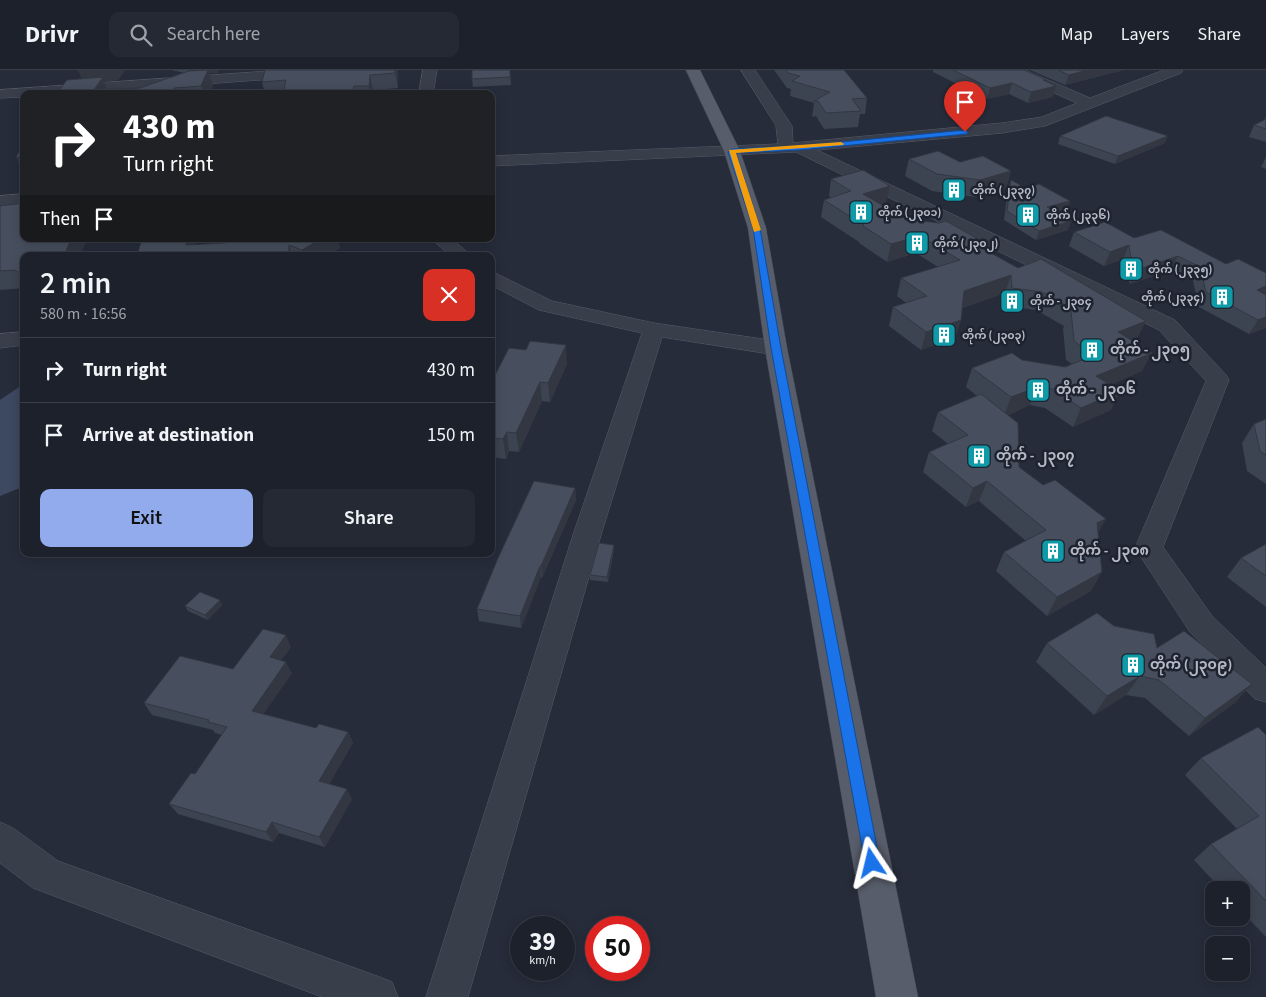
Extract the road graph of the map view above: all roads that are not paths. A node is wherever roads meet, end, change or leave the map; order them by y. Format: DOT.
graph roads {
  1 [pos="343,70"];
  2 [pos="430,70"];
  3 [pos="693,70"];
  4 [pos="748,70"];
  5 [pos="1012,70"];
  6 [pos="1176,70"];
  7 [pos="30,76"];
  8 [pos="50,90"];
  9 [pos="427,90"];
  10 [pos="20,92"];
  11 [pos="6,93"];
  12 [pos="1090,104"];
  13 [pos="0,106"];
  14 [pos="793,148"];
  15 [pos="732,152"];
  16 [pos="495,161"];
  17 [pos="20,199"];
  18 [pos="0,201"];
  19 [pos="444,242"];
  20 [pos="457,252"];
  21 [pos="495,279"];
  22 [pos="654,329"];
  23 [pos="20,338"];
  24 [pos="0,341"];
  25 [pos="776,348"];
  26 [pos="1266,689"];
  27 [pos="0,840"];
  28 [pos="377,997"];
  29 [pos="447,997"];
  30 [pos="897,997"];
  1 -- 8 [label="street"];
  2 -- 9 [label="street"];
  3 -- 15 [label="main road"];
  4 -- 14 [label="street"];
  5 -- 12 [label="street"];
  6 -- 12 [label="street"];
  7 -- 11 [label="street"];
  10 -- 11 [label="street"];
  11 -- 13 [label="street"];
  12 -- 14 [label="street"];
  14 -- 15 [label="street"];
  14 -- 26 [label="street"];
  15 -- 16 [label="street"];
  15 -- 25 [label="main road"];
  17 -- 18 [label="street"];
  19 -- 20 [label="street"];
  21 -- 22 [label="street"];
  22 -- 25 [label="street"];
  22 -- 29 [label="street"];
  23 -- 24 [label="street"];
  25 -- 30 [label="main road"];
  27 -- 28 [label="street"];
}
